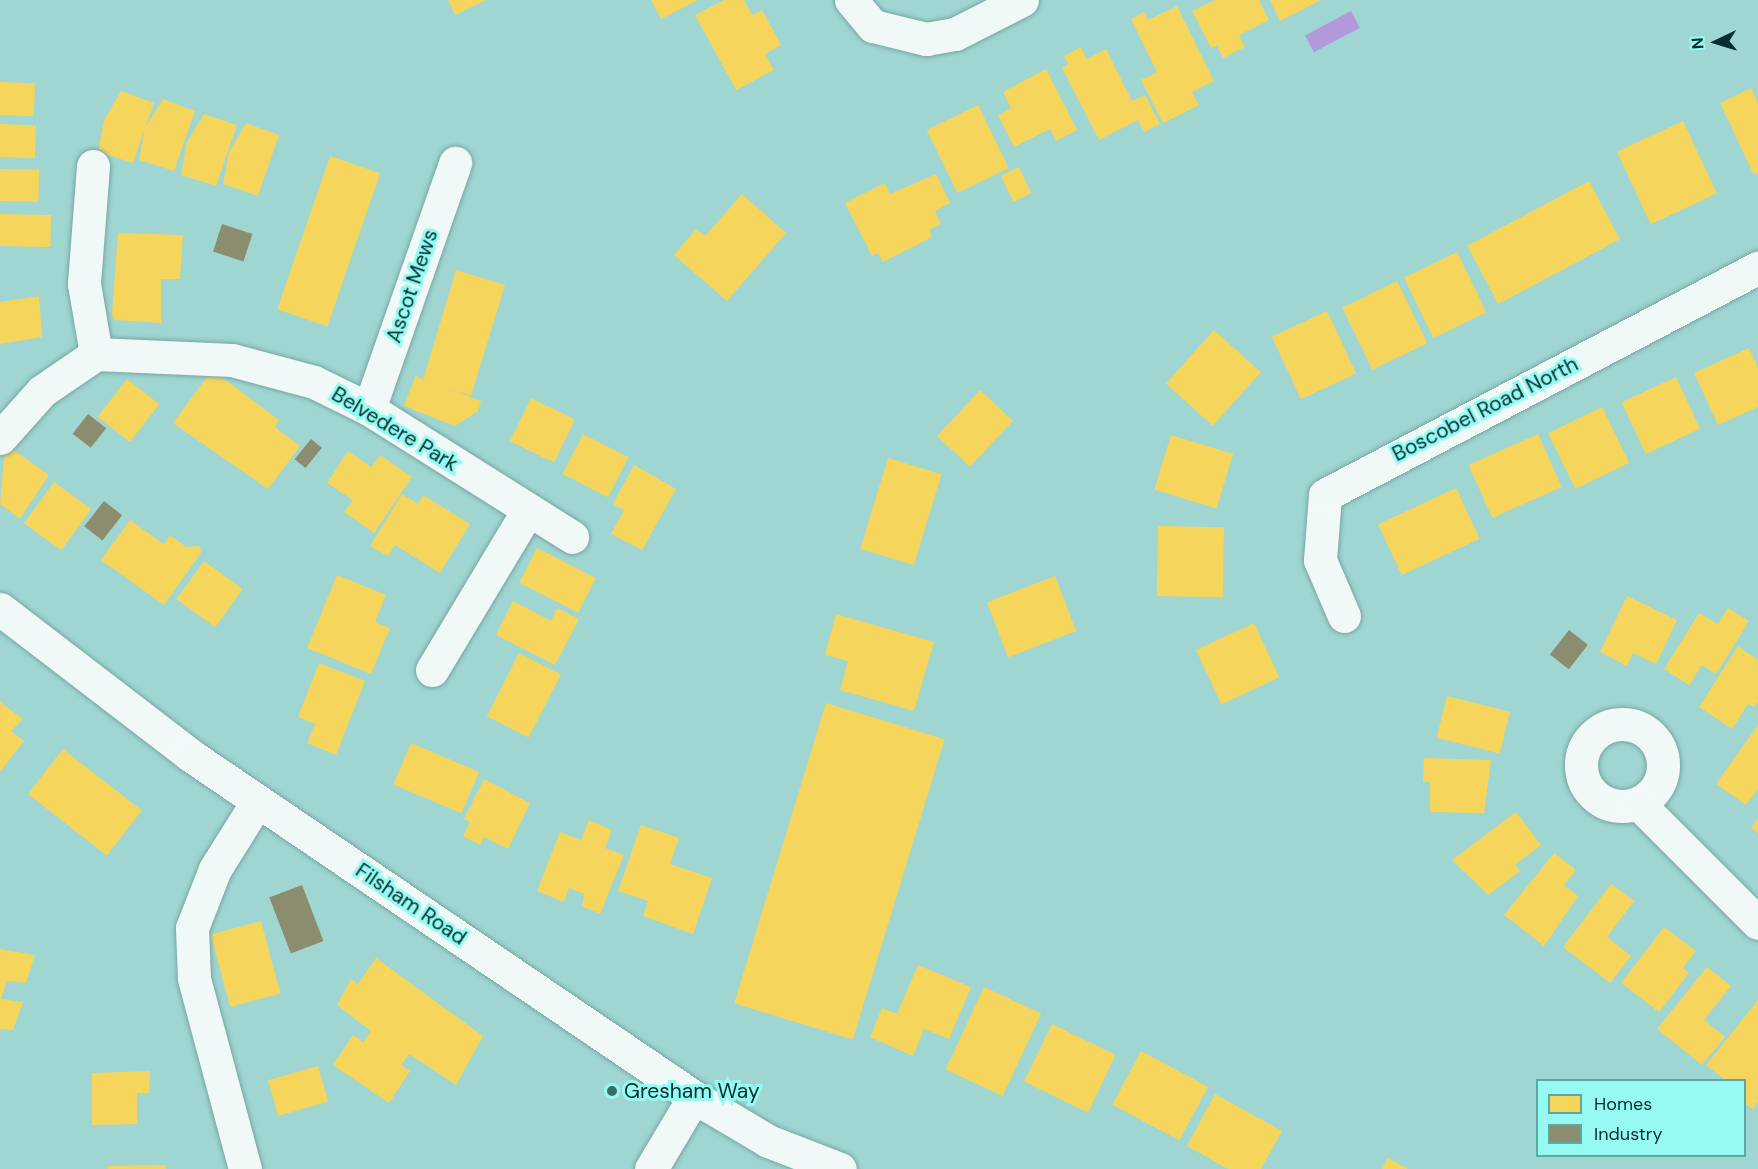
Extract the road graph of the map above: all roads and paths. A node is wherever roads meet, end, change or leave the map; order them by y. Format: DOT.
graph roads {
  1 [pos="851,0"];
  2 [pos="1022,0"];
  3 [pos="455,163"];
  4 [pos="93,166"];
  5 [pos="1758,268"];
  6 [pos="96,354"];
  7 [pos="369,409"];
  8 [pos="0,438"];
  9 [pos="527,512"];
  10 [pos="572,537"];
  11 [pos="0,609"];
  12 [pos="1344,616"];
  13 [pos="432,670"];
  14 [pos="257,802"];
  15 [pos="1639,804"];
  16 [pos="1758,923"];
  17 [pos="694,1096"];
  18 [pos="244,1169"];
  19 [pos="651,1169"];
  20 [pos="840,1169"];
  1 -- 2 [label="street"];
  3 -- 7 [label="street, Ascot Mews"];
  4 -- 6 [label="street"];
  5 -- 12 [label="street, Boscobel Road North"];
  6 -- 7 [label="street, Belvedere Park"];
  6 -- 8 [label="street"];
  7 -- 9 [label="street, Belvedere Park"];
  9 -- 10 [label="street, Belvedere Park"];
  9 -- 13 [label="street"];
  11 -- 14 [label="street, Filsham Road"];
  14 -- 17 [label="street, Filsham Road"];
  14 -- 18 [label="street"];
  15 -- 16 [label="street"];
  17 -- 19 [label="street"];
  17 -- 20 [label="street, Filsham Road"];
}
